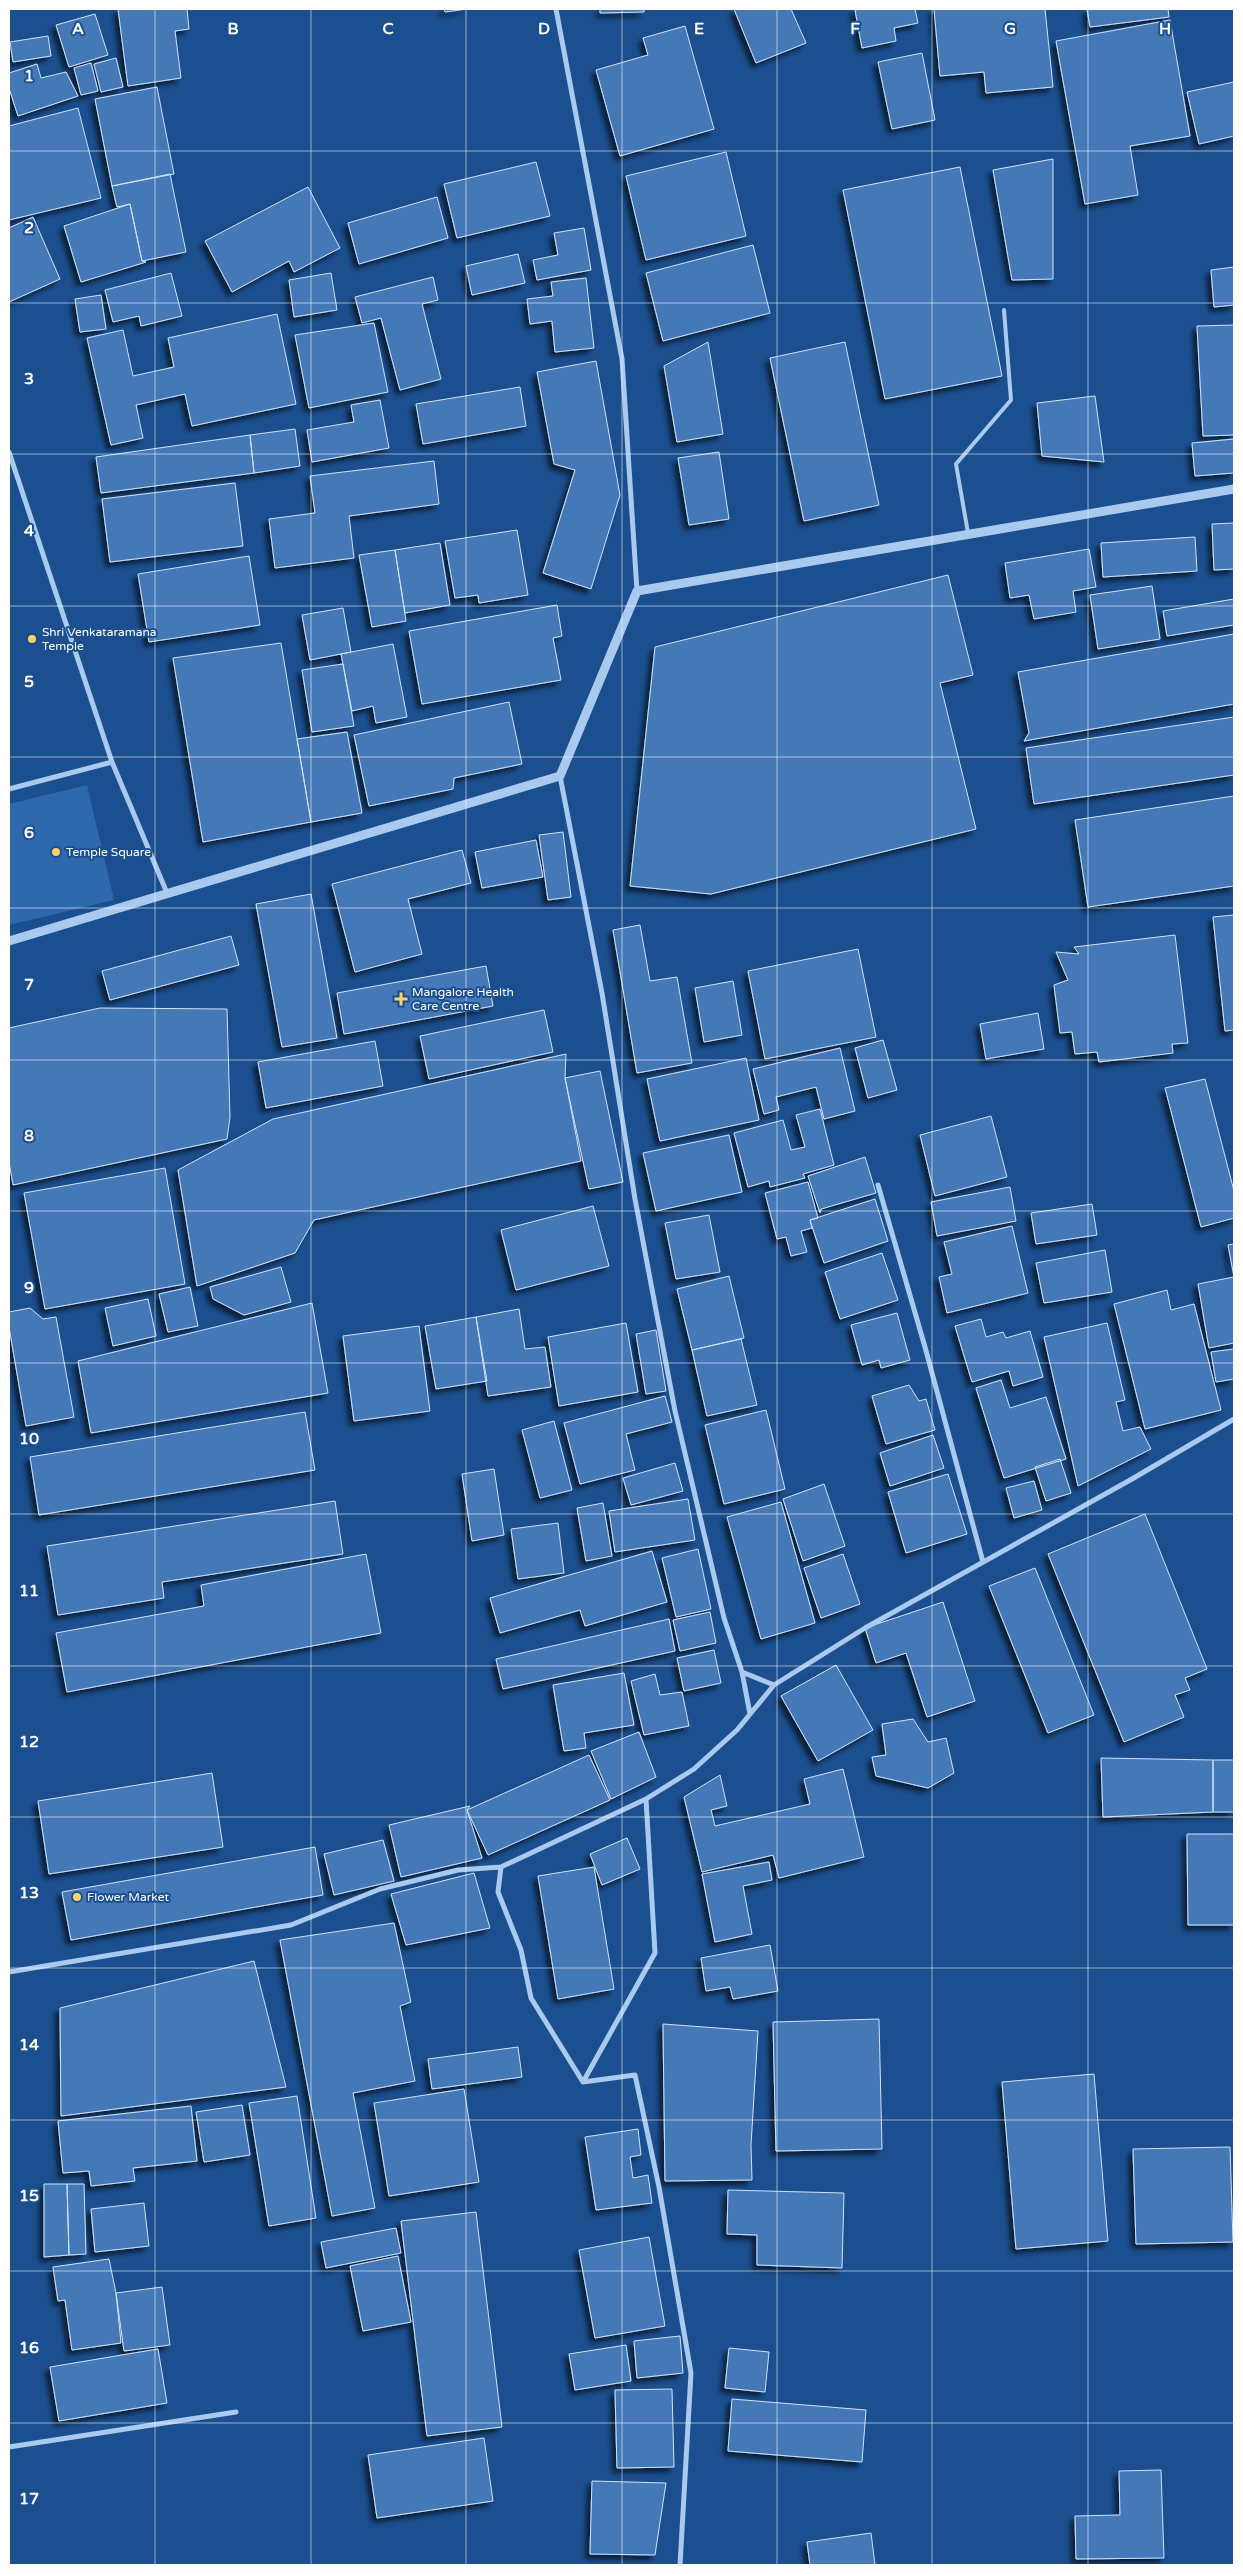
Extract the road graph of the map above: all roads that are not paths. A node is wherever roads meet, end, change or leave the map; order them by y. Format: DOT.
graph roads {
  1 [pos="556,9"];
  2 [pos="1004,310"];
  3 [pos="9,452"];
  4 [pos="1234,489"];
  5 [pos="968,535"];
  6 [pos="637,591"];
  7 [pos="112,762"];
  8 [pos="560,776"];
  9 [pos="9,789"];
  10 [pos="167,893"];
  11 [pos="9,940"];
  12 [pos="878,1185"];
  13 [pos="1234,1419"];
  14 [pos="983,1562"];
  15 [pos="742,1672"];
  16 [pos="774,1685"];
  17 [pos="750,1714"];
  18 [pos="646,1800"];
  19 [pos="501,1868"];
  20 [pos="9,1972"];
  21 [pos="583,2082"];
  22 [pos="236,2412"];
  23 [pos="9,2447"];
  24 [pos="680,2565"];
  1 -- 6 [label="street"];
  2 -- 5 [label="lane"];
  3 -- 7 [label="street"];
  4 -- 5 [label="street"];
  5 -- 6 [label="street"];
  6 -- 8 [label="street"];
  7 -- 9 [label="street"];
  7 -- 10 [label="street"];
  8 -- 10 [label="street"];
  8 -- 15 [label="street"];
  10 -- 11 [label="street"];
  12 -- 14 [label="street"];
  13 -- 14 [label="street"];
  14 -- 16 [label="street"];
  15 -- 16 [label="street"];
  15 -- 17 [label="street"];
  16 -- 17 [label="street"];
  17 -- 18 [label="street"];
  18 -- 19 [label="street"];
  18 -- 21 [label="street"];
  19 -- 20 [label="street"];
  19 -- 21 [label="street"];
  21 -- 24 [label="street"];
  22 -- 23 [label="street"];
}
